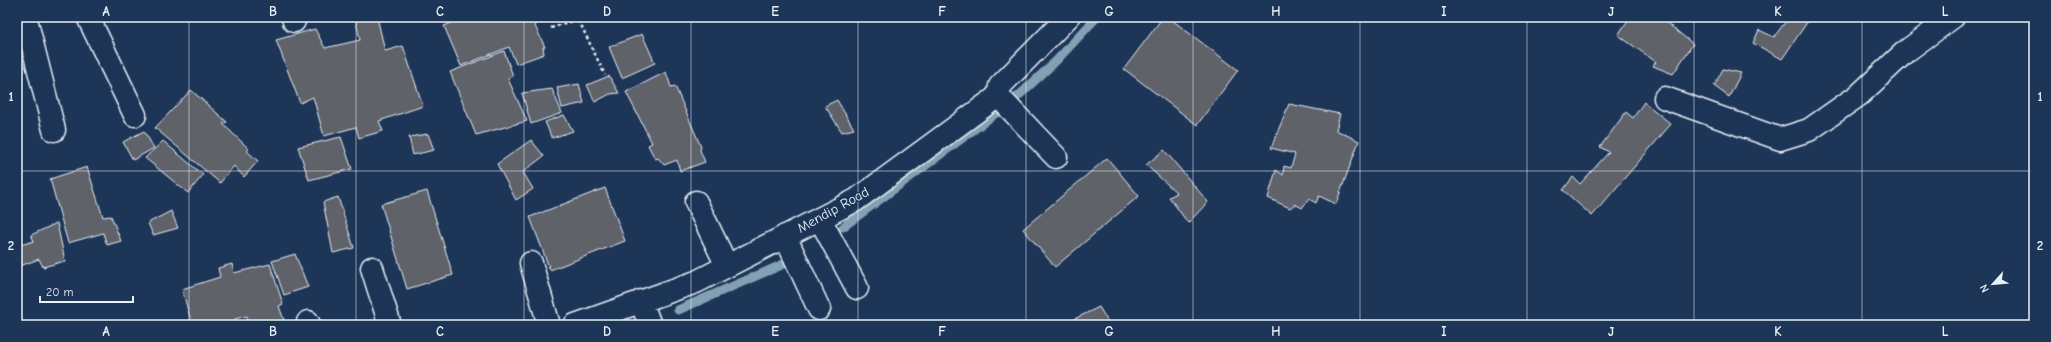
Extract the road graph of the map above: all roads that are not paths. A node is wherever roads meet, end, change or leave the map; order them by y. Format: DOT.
graph roads {
  1 [pos="88,17"];
  2 [pos="1068,17"];
  3 [pos="1953,17"];
  4 [pos="28,19"];
  5 [pos="998,96"];
  6 [pos="1665,98"];
  7 [pos="135,115"];
  8 [pos="54,130"];
  9 [pos="1056,157"];
  10 [pos="696,202"];
  11 [pos="820,219"];
  12 [pos="785,236"];
  13 [pos="531,263"];
  14 [pos="727,266"];
  15 [pos="372,268"];
  16 [pos="857,288"];
  17 [pos="641,300"];
  18 [pos="819,309"];
  19 [pos="390,325"];
  20 [pos="549,325"];
  21 [pos="575,325"];
  22 [pos="650,325"];
  1 -- 7 [label="street"];
  2 -- 5 [label="street, Mendip Road"];
  3 -- 6 [label="street"];
  4 -- 8 [label="street"];
  5 -- 9 [label="street"];
  5 -- 11 [label="street, Mendip Road"];
  10 -- 14 [label="street"];
  11 -- 12 [label="street, Mendip Road"];
  11 -- 16 [label="street"];
  12 -- 14 [label="street, Mendip Road"];
  12 -- 18 [label="street"];
  13 -- 20 [label="street"];
  14 -- 17 [label="street, Mendip Road"];
  15 -- 19 [label="street"];
  17 -- 21 [label="street, Mendip Road"];
  17 -- 22 [label="street"];
}
